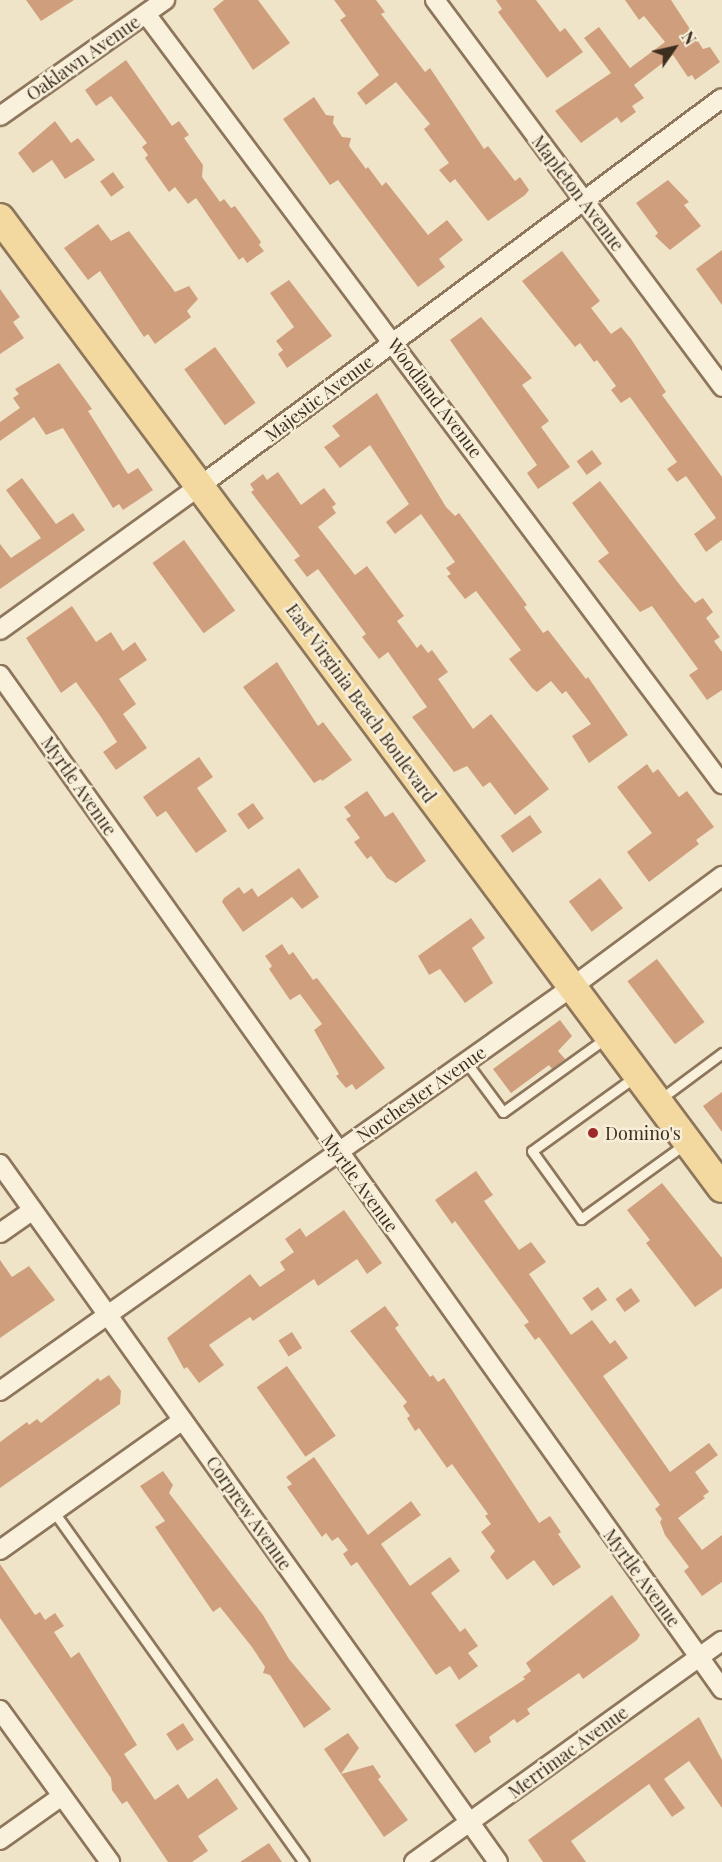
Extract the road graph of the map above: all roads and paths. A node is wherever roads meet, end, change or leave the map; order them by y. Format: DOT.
graph roads {
  1 [pos="165,0"];
  2 [pos="435,0"];
  3 [pos="146,14"];
  4 [pos="722,98"];
  5 [pos="0,116"];
  6 [pos="584,201"];
  7 [pos="0,218"];
  8 [pos="393,343"];
  9 [pos="722,387"];
  10 [pos="200,486"];
  11 [pos="0,630"];
  12 [pos="0,675"];
  13 [pos="722,784"];
  14 [pos="722,876"];
  15 [pos="572,987"];
  16 [pos="609,1036"];
  17 [pos="722,1053"];
  18 [pos="466,1062"];
  19 [pos="638,1074"];
  20 [pos="657,1101"];
  21 [pos="688,1142"];
  22 [pos="338,1153"];
  23 [pos="0,1164"];
  24 [pos="722,1188"];
  25 [pos="33,1210"];
  26 [pos="0,1233"];
  27 [pos="107,1316"];
  28 [pos="0,1391"];
  29 [pos="183,1420"];
  30 [pos="54,1512"];
  31 [pos="0,1550"];
  32 [pos="722,1641"];
  33 [pos="699,1657"];
  34 [pos="722,1689"];
  35 [pos="0,1710"];
  36 [pos="62,1796"];
  37 [pos="470,1822"];
  38 [pos="0,1840"];
  39 [pos="110,1862"];
  40 [pos="304,1862"];
  41 [pos="414,1862"];
  42 [pos="498,1862"];
  1 -- 3 [label="street, Oaklawn Avenue"];
  2 -- 6 [label="street, Mapleton Avenue"];
  3 -- 5 [label="street, Oaklawn Avenue"];
  3 -- 8 [label="street, Woodland Avenue"];
  4 -- 6 [label="street, Majestic Avenue"];
  6 -- 8 [label="street, Majestic Avenue"];
  6 -- 9 [label="street, Mapleton Avenue"];
  7 -- 10 [label="main road, East Virginia Beach Boulevard"];
  8 -- 10 [label="street, Majestic Avenue"];
  8 -- 13 [label="street, Woodland Avenue"];
  10 -- 11 [label="street, Majestic Avenue"];
  10 -- 15 [label="main road, East Virginia Beach Boulevard"];
  12 -- 22 [label="street, Myrtle Avenue"];
  14 -- 15 [label="street, Norchester Avenue"];
  15 -- 16 [label="main road, East Virginia Beach Boulevard"];
  15 -- 18 [label="street, Norchester Avenue"];
  16 -- 18 [label="lane"];
  16 -- 19 [label="main road, East Virginia Beach Boulevard"];
  17 -- 20 [label="lane"];
  18 -- 22 [label="street, Norchester Avenue"];
  19 -- 20 [label="main road, East Virginia Beach Boulevard"];
  19 -- 21 [label="lane"];
  20 -- 21 [label="main road, East Virginia Beach Boulevard"];
  21 -- 24 [label="main road, East Virginia Beach Boulevard"];
  22 -- 27 [label="street, Norchester Avenue"];
  22 -- 33 [label="street, Myrtle Avenue"];
  23 -- 25 [label="street, Corprew Avenue"];
  25 -- 26 [label="street"];
  25 -- 27 [label="street, Corprew Avenue"];
  27 -- 28 [label="street, Norchester Avenue"];
  27 -- 29 [label="street, Corprew Avenue"];
  29 -- 30 [label="street"];
  29 -- 37 [label="street, Corprew Avenue"];
  30 -- 31 [label="street"];
  30 -- 40 [label="lane"];
  32 -- 33 [label="street, Merrimac Avenue"];
  33 -- 34 [label="street, Myrtle Avenue"];
  33 -- 37 [label="street, Merrimac Avenue"];
  35 -- 36 [label="street"];
  36 -- 38 [label="street"];
  36 -- 39 [label="street"];
  37 -- 41 [label="street, Merrimac Avenue"];
  37 -- 42 [label="street, Corprew Avenue"];
}
